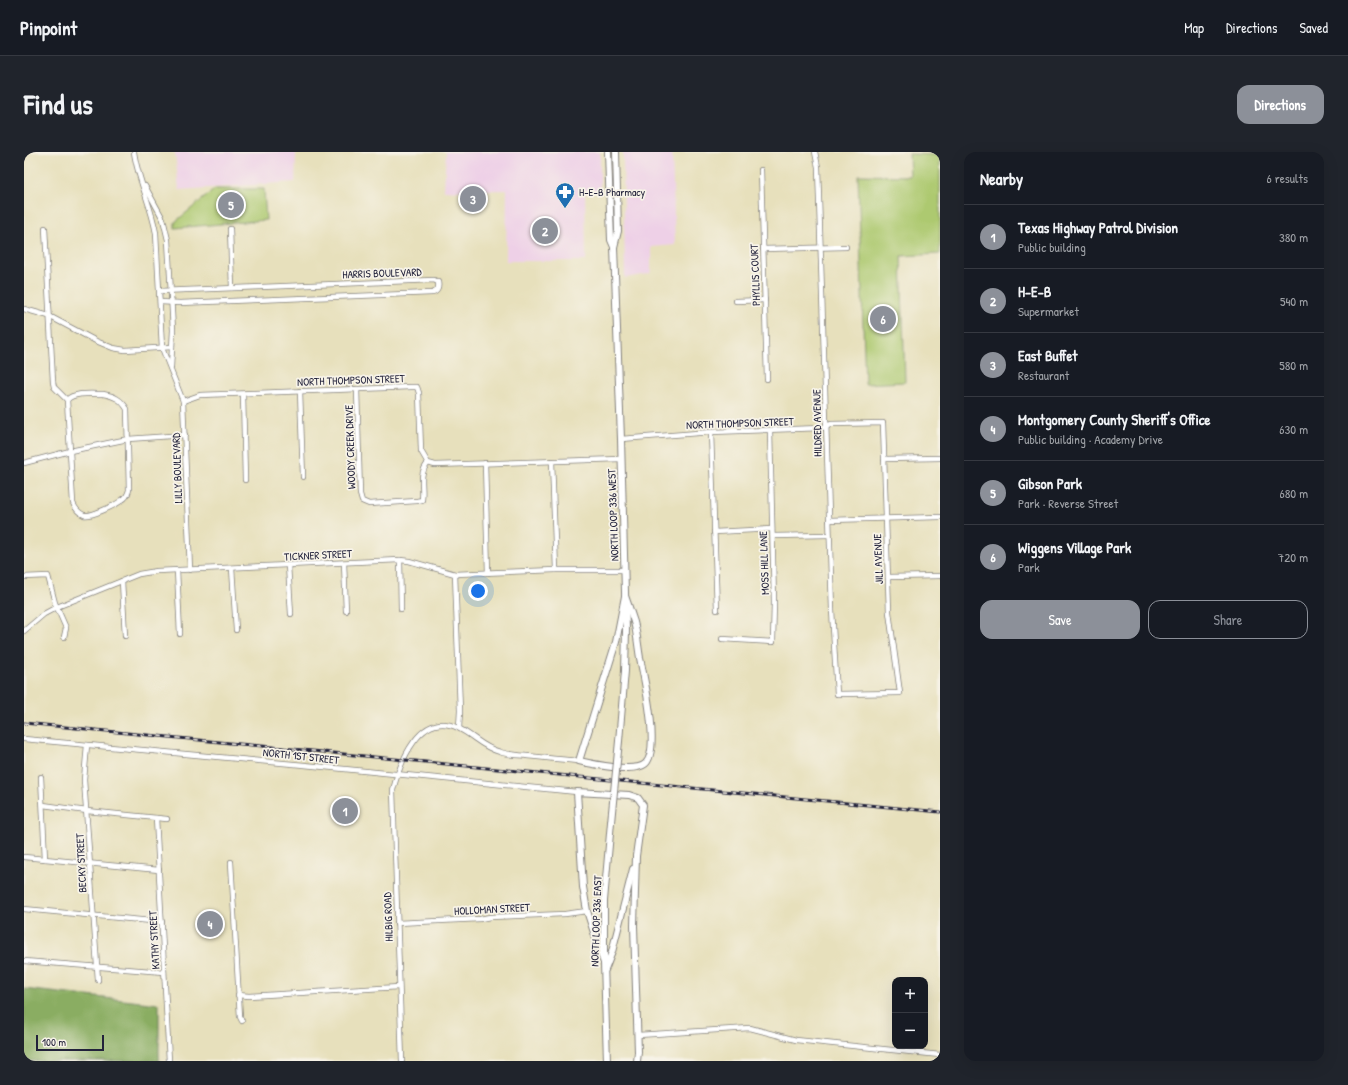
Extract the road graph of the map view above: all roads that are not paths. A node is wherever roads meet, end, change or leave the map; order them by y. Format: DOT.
graph roads {
  1 [pos="134,152"];
  2 [pos="608,152"];
  3 [pos="616,152"];
  4 [pos="815,152"];
  5 [pos="608,165"];
  6 [pos="761,170"];
  7 [pos="140,178"];
  8 [pos="617,183"];
  9 [pos="609,186"];
  10 [pos="618,216"];
  11 [pos="45,228"];
  12 [pos="230,229"];
  13 [pos="614,247"];
  14 [pos="846,247"];
  15 [pos="820,248"];
  16 [pos="763,249"];
  17 [pos="232,288"];
  18 [pos="171,291"];
  19 [pos="160,292"];
  20 [pos="764,300"];
  21 [pos="171,301"];
  22 [pos="736,301"];
  23 [pos="160,302"];
  24 [pos="24,309"];
  25 [pos="49,316"];
  26 [pos="162,348"];
  27 [pos="172,348"];
  28 [pos="171,369"];
  29 [pos="767,379"];
  30 [pos="357,389"];
  31 [pos="300,391"];
  32 [pos="243,394"];
  33 [pos="67,400"];
  34 [pos="183,401"];
  35 [pos="883,423"];
  36 [pos="826,426"];
  37 [pos="770,430"];
  38 [pos="711,432"];
  39 [pos="185,435"];
  40 [pos="128,439"];
  41 [pos="621,439"];
  42 [pos="70,451"];
  43 [pos="940,458"];
  44 [pos="621,459"];
  45 [pos="884,459"];
  46 [pos="552,460"];
  47 [pos="24,463"];
  48 [pos="428,463"];
  49 [pos="485,463"];
  50 [pos="303,477"];
  51 [pos="245,480"];
  52 [pos="940,517"];
  53 [pos="886,518"];
  54 [pos="829,520"];
  55 [pos="772,530"];
  56 [pos="714,532"];
  57 [pos="829,535"];
  58 [pos="773,536"];
  59 [pos="400,560"];
  60 [pos="344,563"];
  61 [pos="288,565"];
  62 [pos="232,568"];
  63 [pos="177,570"];
  64 [pos="190,570"];
  65 [pos="556,570"];
  66 [pos="624,570"];
  67 [pos="488,573"];
  68 [pos="454,574"];
  69 [pos="940,576"];
  70 [pos="24,577"];
  71 [pos="888,577"];
  72 [pos="122,581"];
  73 [pos="625,596"];
  74 [pos="57,606"];
  75 [pos="401,609"];
  76 [pos="717,610"];
  77 [pos="346,611"];
  78 [pos="291,614"];
  79 [pos="236,630"];
  80 [pos="24,631"];
  81 [pos="180,634"];
  82 [pos="125,636"];
  83 [pos="64,637"];
  84 [pos="722,639"];
  85 [pos="900,693"];
  86 [pos="459,728"];
  87 [pos="24,740"];
  88 [pos="87,746"];
  89 [pos="579,761"];
  90 [pos="397,774"];
  91 [pos="41,777"];
  92 [pos="615,782"];
  93 [pos="577,792"];
  94 [pos="43,805"];
  95 [pos="86,811"];
  96 [pos="156,818"];
  97 [pos="168,819"];
  98 [pos="636,856"];
  99 [pos="24,857"];
  100 [pos="45,859"];
  101 [pos="231,862"];
  102 [pos="90,864"];
  103 [pos="159,870"];
  104 [pos="24,909"];
  105 [pos="587,911"];
  106 [pos="93,916"];
  107 [pos="162,922"];
  108 [pos="397,923"];
  109 [pos="24,961"];
  110 [pos="604,963"];
  111 [pos="97,967"];
  112 [pos="164,972"];
  113 [pos="604,973"];
  114 [pos="98,980"];
  115 [pos="399,987"];
  116 [pos="238,995"];
  117 [pos="242,1021"];
  118 [pos="638,1035"];
  119 [pos="940,1055"];
  120 [pos="169,1061"];
  121 [pos="402,1061"];
  122 [pos="607,1061"];
  123 [pos="636,1061"];
  1 -- 7 [label="street, LILLY BOULEVARD"];
  2 -- 5 [label="main road, NORTH LOOP 336 WEST"];
  3 -- 8 [label="main road, NORTH LOOP 336 WEST"];
  4 -- 15 [label="street, HILDRED AVENUE"];
  5 -- 8 [label="main road"];
  5 -- 9 [label="main road, NORTH LOOP 336 WEST"];
  6 -- 16 [label="street, PHYLLIS COURT"];
  7 -- 18 [label="street, LILLY BOULEVARD"];
  7 -- 19 [label="street, LILLY BOULEVARD"];
  8 -- 10 [label="main road, NORTH LOOP 336 WEST"];
  9 -- 10 [label="main road"];
  9 -- 13 [label="main road, NORTH LOOP 336 WEST"];
  10 -- 13 [label="main road, NORTH LOOP 336 WEST"];
  11 -- 25 [label="street"];
  12 -- 17 [label="street"];
  13 -- 41 [label="main road, NORTH LOOP 336 WEST"];
  14 -- 15 [label="street"];
  15 -- 16 [label="street"];
  15 -- 36 [label="street, HILDRED AVENUE"];
  16 -- 20 [label="street, PHYLLIS COURT"];
  17 -- 18 [label="street, HARRIS BOULEVARD"];
  17 -- 21 [label="street, HARRIS BOULEVARD"];
  18 -- 19 [label="street, HARRIS BOULEVARD"];
  18 -- 21 [label="street, LILLY BOULEVARD"];
  19 -- 23 [label="street, LILLY BOULEVARD"];
  20 -- 22 [label="street"];
  20 -- 29 [label="street, PHYLLIS COURT"];
  21 -- 23 [label="street, HARRIS BOULEVARD"];
  21 -- 27 [label="street, LILLY BOULEVARD"];
  23 -- 26 [label="street, LILLY BOULEVARD"];
  24 -- 25 [label="street"];
  25 -- 26 [label="street"];
  25 -- 33 [label="street"];
  26 -- 27 [label="street"];
  26 -- 28 [label="street, LILLY BOULEVARD"];
  27 -- 28 [label="street, LILLY BOULEVARD"];
  28 -- 34 [label="street, LILLY BOULEVARD"];
  30 -- 31 [label="street, NORTH THOMPSON STREET"];
  30 -- 48 [label="street, NORTH THOMPSON STREET"];
  30 -- 48 [label="street, WOODY CREEK DRIVE"];
  31 -- 32 [label="street, NORTH THOMPSON STREET"];
  31 -- 50 [label="street"];
  32 -- 34 [label="street, NORTH THOMPSON STREET"];
  32 -- 51 [label="street"];
  33 -- 40 [label="street"];
  33 -- 42 [label="street"];
  34 -- 39 [label="street, LILLY BOULEVARD"];
  35 -- 36 [label="street, NORTH THOMPSON STREET"];
  35 -- 45 [label="street, JILL AVENUE"];
  36 -- 37 [label="street, NORTH THOMPSON STREET"];
  36 -- 54 [label="street, HILDRED AVENUE"];
  37 -- 38 [label="street, NORTH THOMPSON STREET"];
  37 -- 55 [label="street, MOSS HILL LANE"];
  38 -- 41 [label="street, NORTH THOMPSON STREET"];
  38 -- 56 [label="street"];
  39 -- 40 [label="street"];
  39 -- 64 [label="street, LILLY BOULEVARD"];
  40 -- 42 [label="street"];
  40 -- 42 [label="street"];
  41 -- 44 [label="main road, NORTH LOOP 336 WEST"];
  42 -- 47 [label="street"];
  43 -- 45 [label="street"];
  44 -- 46 [label="street"];
  44 -- 66 [label="main road, NORTH LOOP 336 WEST"];
  45 -- 53 [label="street, JILL AVENUE"];
  46 -- 49 [label="street"];
  46 -- 65 [label="street"];
  48 -- 49 [label="street"];
  49 -- 67 [label="street"];
  52 -- 53 [label="street"];
  53 -- 54 [label="street"];
  53 -- 71 [label="street, JILL AVENUE"];
  54 -- 57 [label="street, HILDRED AVENUE"];
  55 -- 56 [label="street"];
  55 -- 58 [label="street, MOSS HILL LANE"];
  56 -- 76 [label="street"];
  57 -- 58 [label="street"];
  57 -- 85 [label="street, HILDRED AVENUE"];
  58 -- 84 [label="street, MOSS HILL LANE"];
  59 -- 60 [label="street, TICKNER STREET"];
  59 -- 68 [label="street, TICKNER STREET"];
  59 -- 75 [label="street"];
  60 -- 61 [label="street, TICKNER STREET"];
  60 -- 77 [label="street"];
  61 -- 62 [label="street, TICKNER STREET"];
  61 -- 78 [label="street"];
  62 -- 64 [label="street, TICKNER STREET"];
  62 -- 79 [label="street"];
  63 -- 64 [label="street, TICKNER STREET"];
  63 -- 72 [label="street, TICKNER STREET"];
  63 -- 81 [label="street"];
  65 -- 66 [label="street, TICKNER STREET"];
  65 -- 67 [label="street, TICKNER STREET"];
  66 -- 73 [label="main road, NORTH LOOP 336 WEST"];
  67 -- 68 [label="street, TICKNER STREET"];
  68 -- 86 [label="street"];
  69 -- 71 [label="street"];
  70 -- 74 [label="street"];
  71 -- 85 [label="street, JILL AVENUE"];
  72 -- 74 [label="street, TICKNER STREET"];
  72 -- 82 [label="street"];
  73 -- 89 [label="main road"];
  73 -- 89 [label="main road"];
  73 -- 92 [label="main road, NORTH LOOP 336 WEST, bridge"];
  74 -- 80 [label="street, TICKNER STREET"];
  74 -- 83 [label="street"];
  86 -- 89 [label="street"];
  86 -- 90 [label="street, HILBIG ROAD"];
  87 -- 88 [label="street, NORTH 1ST STREET"];
  88 -- 90 [label="street, NORTH 1ST STREET"];
  88 -- 95 [label="street, BECKY STREET"];
  90 -- 93 [label="street, NORTH 1ST STREET"];
  90 -- 108 [label="street, HILBIG ROAD"];
  91 -- 94 [label="street"];
  92 -- 110 [label="main road, NORTH LOOP 336 EAST, bridge"];
  93 -- 98 [label="main road"];
  93 -- 105 [label="main road"];
  94 -- 95 [label="street"];
  94 -- 100 [label="street"];
  95 -- 96 [label="street"];
  95 -- 102 [label="street, BECKY STREET"];
  96 -- 97 [label="street"];
  96 -- 103 [label="street, KATHY STREET"];
  98 -- 113 [label="main road"];
  98 -- 118 [label="main road"];
  99 -- 100 [label="street"];
  100 -- 102 [label="street"];
  101 -- 116 [label="street"];
  102 -- 103 [label="street"];
  102 -- 106 [label="street, BECKY STREET"];
  103 -- 107 [label="street, KATHY STREET"];
  104 -- 106 [label="street"];
  105 -- 108 [label="street, HOLLOMAN STREET"];
  105 -- 110 [label="main road"];
  106 -- 107 [label="street"];
  106 -- 111 [label="street, BECKY STREET"];
  107 -- 112 [label="street, KATHY STREET"];
  108 -- 115 [label="street, HILBIG ROAD"];
  109 -- 111 [label="street"];
  110 -- 113 [label="main road, NORTH LOOP 336 EAST"];
  111 -- 112 [label="street"];
  111 -- 114 [label="street, BECKY STREET"];
  112 -- 120 [label="street, KATHY STREET"];
  113 -- 122 [label="main road, NORTH LOOP 336 EAST"];
  115 -- 116 [label="street"];
  115 -- 121 [label="street, HILBIG ROAD"];
  116 -- 117 [label="street"];
  118 -- 119 [label="street"];
  118 -- 123 [label="main road"];
}
